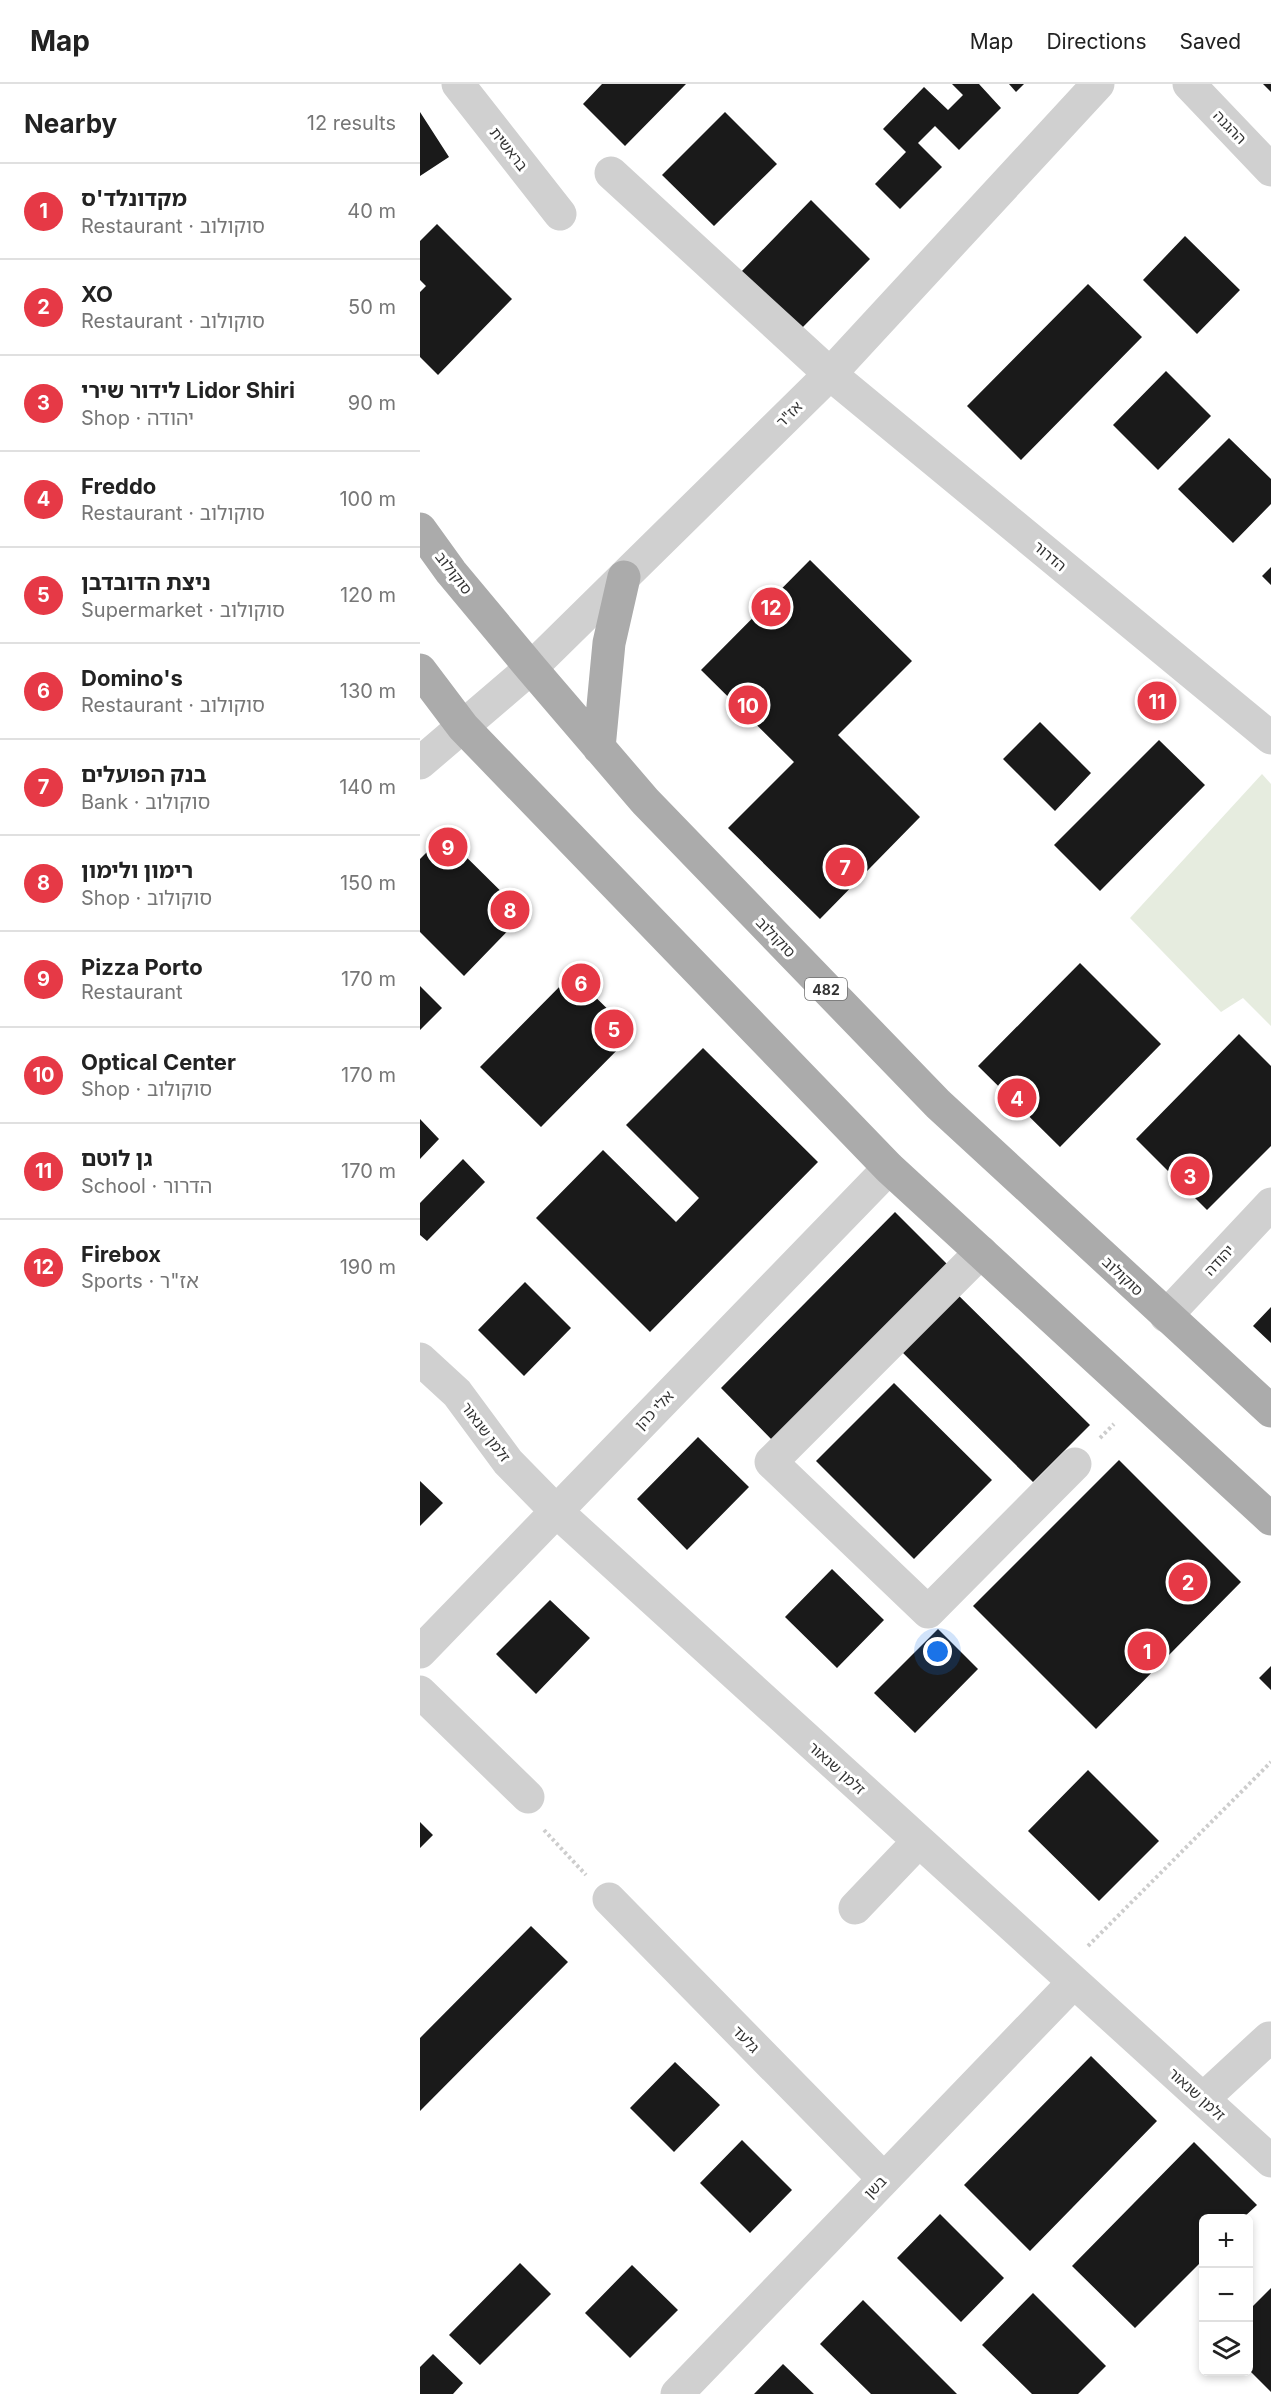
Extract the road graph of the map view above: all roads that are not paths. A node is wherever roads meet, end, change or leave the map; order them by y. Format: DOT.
graph roads {
  1 [pos="458,84"];
  2 [pos="1098,84"];
  3 [pos="1189,84"];
  4 [pos="1271,170"];
  5 [pos="611,173"];
  6 [pos="560,214"];
  7 [pos="830,374"];
  8 [pos="420,529"];
  9 [pos="624,577"];
  10 [pos="531,668"];
  11 [pos="420,670"];
  12 [pos="463,727"];
  13 [pos="1271,738"];
  14 [pos="599,748"];
  15 [pos="420,763"];
  16 [pos="889,1168"];
  17 [pos="1271,1204"];
  18 [pos="981,1252"];
  19 [pos="1166,1316"];
  20 [pos="420,1359"];
  21 [pos="1271,1411"];
  22 [pos="1075,1464"];
  23 [pos="556,1511"];
  24 [pos="1271,1519"];
  25 [pos="420,1652"];
  26 [pos="420,1692"];
  27 [pos="528,1797"];
  28 [pos="918,1842"];
  29 [pos="609,1899"];
  30 [pos="855,1908"];
  31 [pos="1074,1982"];
  32 [pos="1271,2040"];
  33 [pos="1271,2056"];
  34 [pos="1209,2104"];
  35 [pos="1271,2161"];
  36 [pos="883,2178"];
  37 [pos="677,2394"];
  1 -- 6 [label="street, בראשית"];
  2 -- 7 [label="street, אז\"ר"];
  3 -- 4 [label="street, ההגנה"];
  5 -- 7 [label="street, הדרור"];
  7 -- 9 [label="street, אז\"ר"];
  7 -- 13 [label="street, הדרור"];
  8 -- 10 [label="main road, סוקולוב / 482"];
  9 -- 10 [label="street, אז\"ר"];
  9 -- 14 [label="main road"];
  10 -- 12 [label="street, אז\"ר"];
  10 -- 14 [label="main road, סוקולוב / 482"];
  11 -- 12 [label="main road"];
  12 -- 15 [label="street, אז\"ר"];
  12 -- 16 [label="main road"];
  14 -- 19 [label="main road, סוקולוב / 482"];
  16 -- 18 [label="main road"];
  16 -- 23 [label="street, אלי כהן"];
  17 -- 19 [label="street, יהודה"];
  18 -- 22 [label="street"];
  18 -- 24 [label="main road"];
  19 -- 21 [label="main road, סוקולוב / 482"];
  20 -- 23 [label="street, זלמן שנאור"];
  23 -- 25 [label="street, אלי כהן"];
  23 -- 28 [label="street, זלמן שנאור"];
  26 -- 27 [label="street"];
  28 -- 30 [label="street"];
  28 -- 31 [label="street, זלמן שנאור"];
  29 -- 36 [label="street, גלעד"];
  31 -- 34 [label="street, זלמן שנאור"];
  31 -- 36 [label="street, בשן"];
  32 -- 34 [label="street"];
  33 -- 34 [label="street"];
  34 -- 35 [label="street, זלמן שנאור"];
  36 -- 37 [label="street, בשן"];
}
